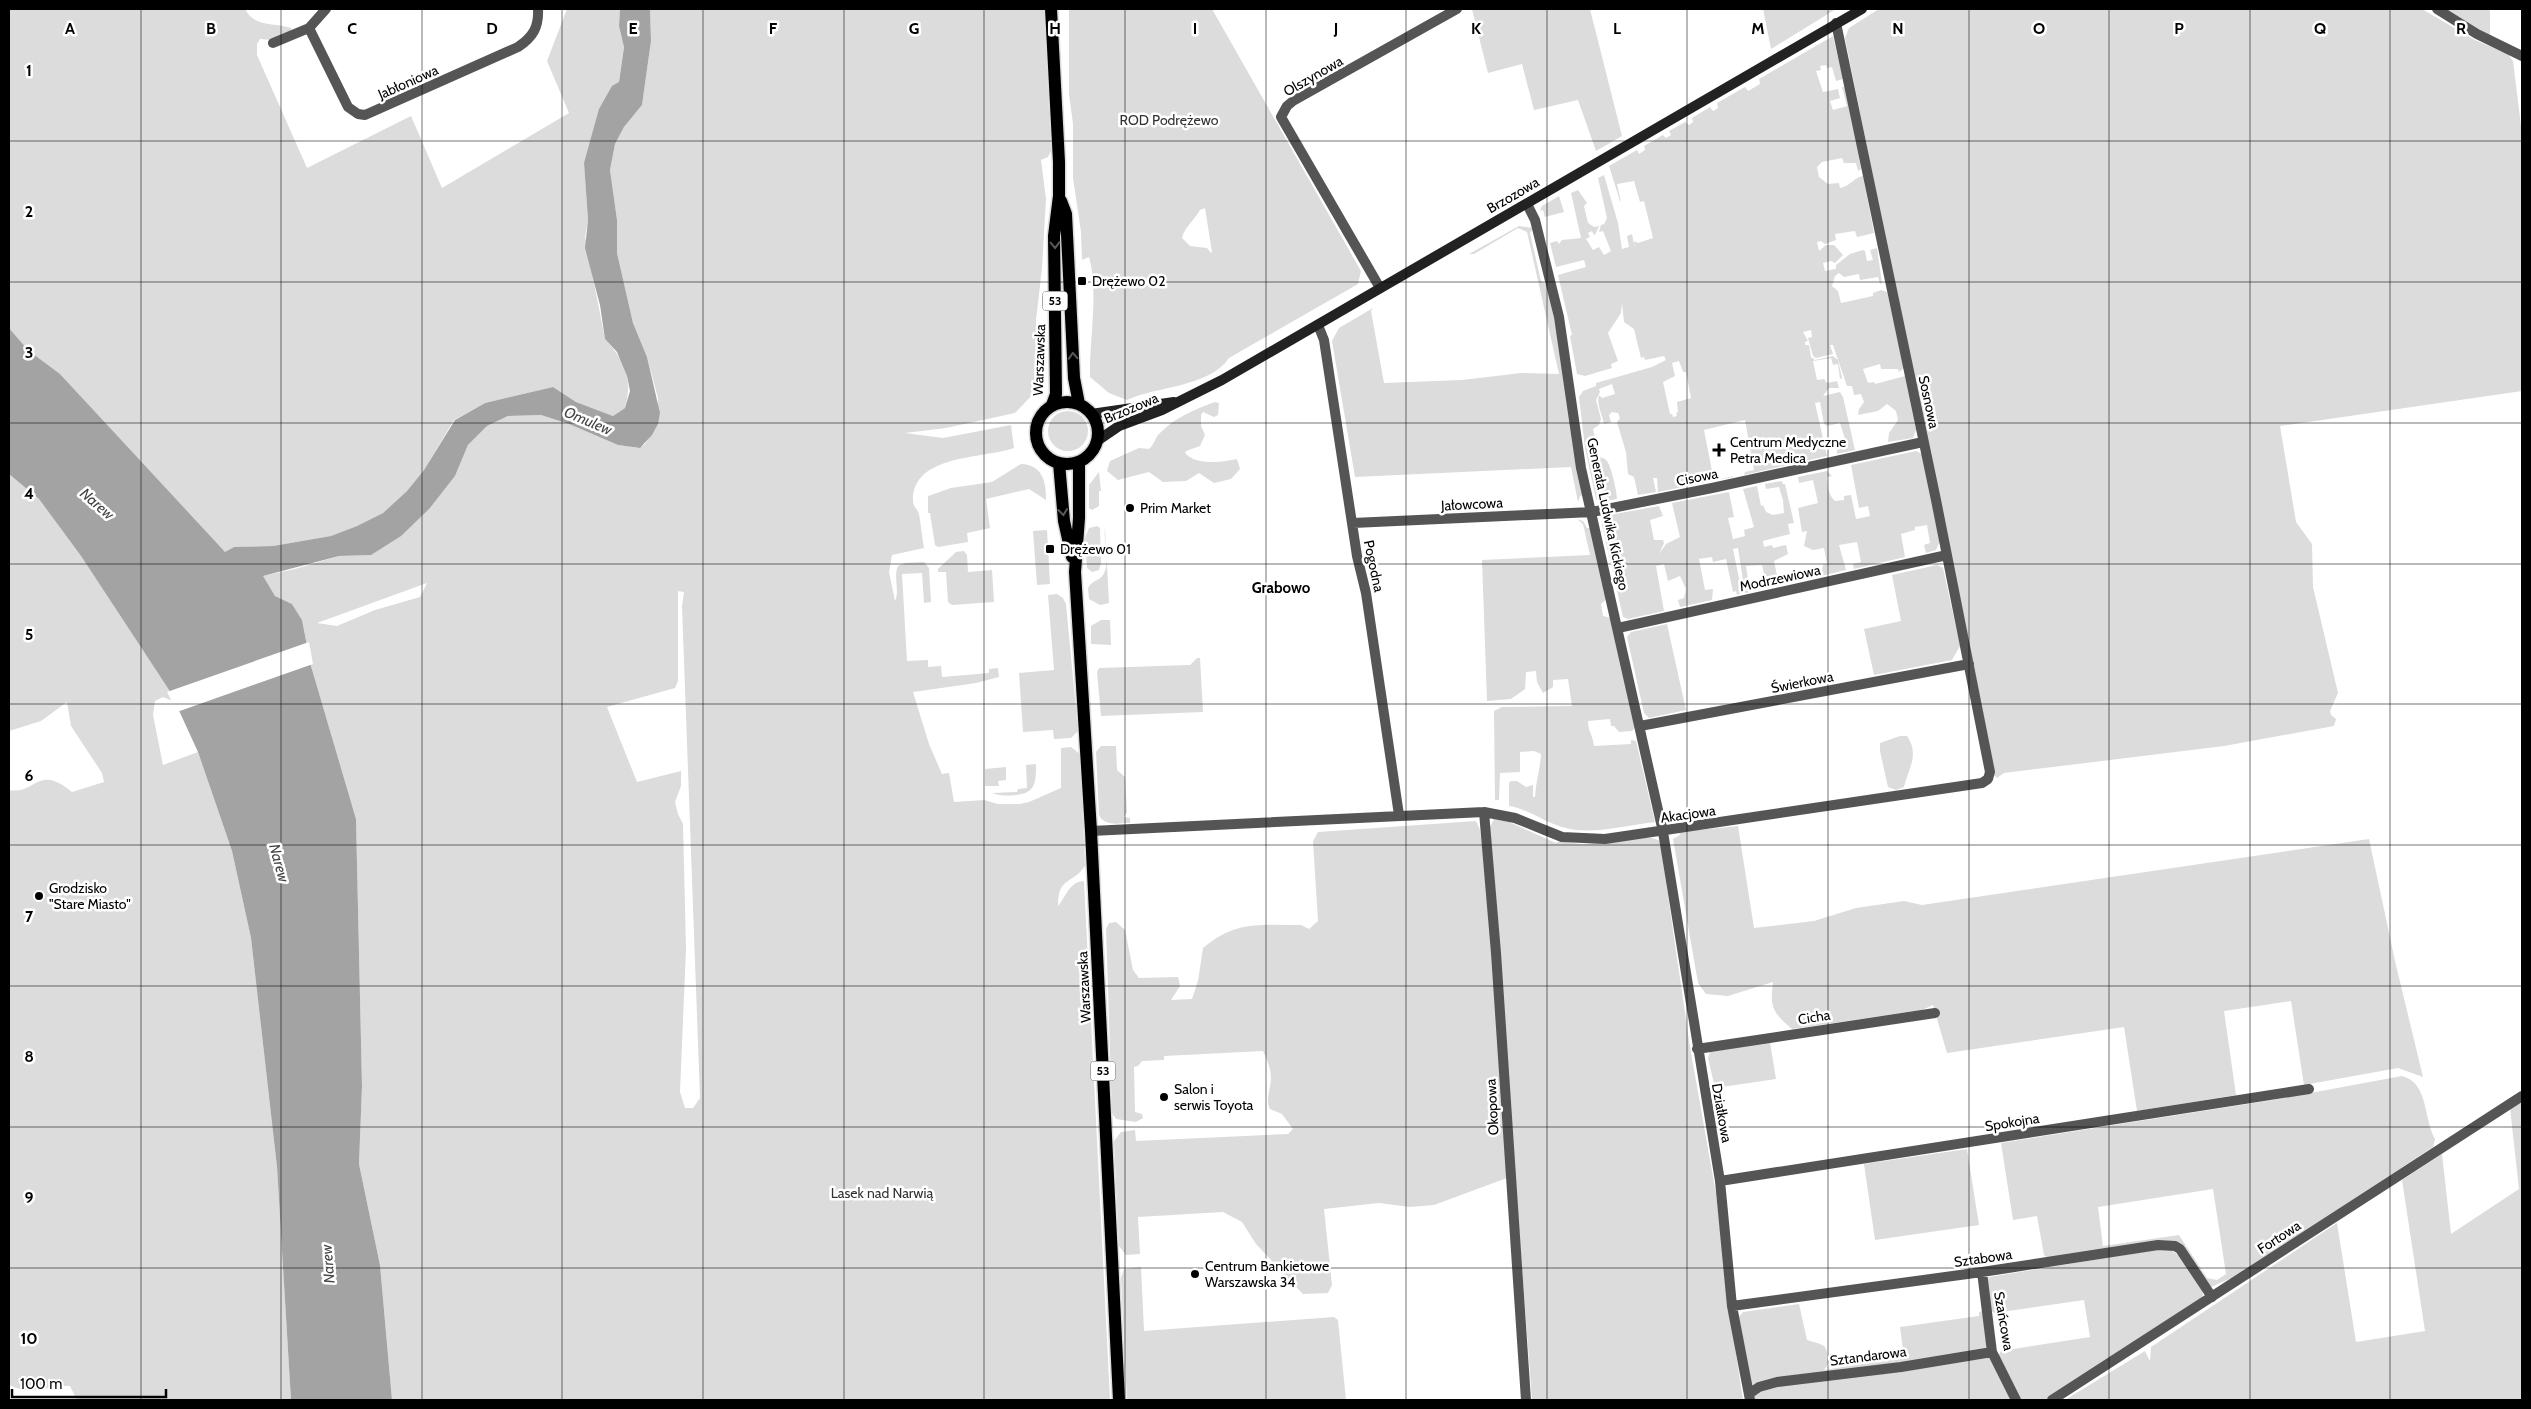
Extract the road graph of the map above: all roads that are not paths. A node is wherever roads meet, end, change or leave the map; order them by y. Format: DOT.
graph roads {
  1 [pos="326,9"];
  2 [pos="538,9"];
  3 [pos="1051,9"];
  4 [pos="1458,9"];
  5 [pos="1862,9"];
  6 [pos="2437,9"];
  7 [pos="1836,23"];
  8 [pos="309,28"];
  9 [pos="273,43"];
  10 [pos="2522,56"];
  11 [pos="1059,196"];
  12 [pos="1527,204"];
  13 [pos="1380,288"];
  14 [pos="1318,325"];
  15 [pos="1177,402"];
  16 [pos="1079,404"];
  17 [pos="1052,405"];
  18 [pos="1091,414"];
  19 [pos="1097,441"];
  20 [pos="1923,442"];
  21 [pos="1059,463"];
  22 [pos="1079,463"];
  23 [pos="1592,512"];
  24 [pos="1352,523"];
  25 [pos="1947,556"];
  26 [pos="1075,572"];
  27 [pos="1618,628"];
  28 [pos="1969,664"];
  29 [pos="1640,726"];
  30 [pos="1982,783"];
  31 [pos="1484,812"];
  32 [pos="1399,815"];
  33 [pos="1091,831"];
  34 [pos="1663,832"];
  35 [pos="1935,1013"];
  36 [pos="1697,1049"];
  37 [pos="2309,1089"];
  38 [pos="2522,1096"];
  39 [pos="1720,1181"];
  40 [pos="1982,1272"];
  41 [pos="2212,1297"];
  42 [pos="1732,1306"];
  43 [pos="1992,1352"];
  44 [pos="1750,1397"];
  45 [pos="1119,1400"];
  46 [pos="1526,1400"];
  47 [pos="2016,1400"];
  48 [pos="2052,1400"];
  1 -- 8 [label="street"];
  2 -- 8 [label="street, Jabłoniowa"];
  3 -- 11 [label="main road, Warszawska / 53"];
  4 -- 13 [label="street, Olszynowa"];
  5 -- 7 [label="main road, Brzozowa"];
  6 -- 10 [label="street"];
  7 -- 12 [label="main road, Brzozowa"];
  7 -- 20 [label="street, Sosnowa"];
  8 -- 9 [label="street"];
  16 -- 11 [label="main road, Warszawska / 53, one-way"];
  11 -- 17 [label="main road, Warszawska / 53, one-way"];
  12 -- 13 [label="main road, Brzozowa"];
  12 -- 23 [label="street, Generała Ludwika Kickiego"];
  13 -- 14 [label="main road, Brzozowa"];
  14 -- 15 [label="main road, Brzozowa"];
  14 -- 24 [label="street, Pogodna"];
  15 -- 18 [label="main road, Brzozowa"];
  15 -- 19 [label="main road, Brzozowa"];
  16 -- 17 [label="main road"];
  16 -- 18 [label="main road"];
  17 -- 21 [label="main road, 53"];
  18 -- 19 [label="main road"];
  19 -- 22 [label="main road"];
  20 -- 23 [label="street, Cisowa"];
  20 -- 25 [label="street, Sosnowa"];
  21 -- 22 [label="main road"];
  21 -- 26 [label="main road, Warszawska / 53, one-way"];
  22 -- 26 [label="main road, Warszawska / 53"];
  23 -- 24 [label="street, Jałowcowa"];
  23 -- 27 [label="street, Generała Ludwika Kickiego"];
  24 -- 32 [label="street, Pogodna"];
  25 -- 27 [label="street, Modrzewiowa"];
  25 -- 28 [label="street, Sosnowa"];
  26 -- 33 [label="main road, Warszawska / 53"];
  27 -- 29 [label="street, Generała Ludwika Kickiego"];
  28 -- 29 [label="street, Świerkowa"];
  28 -- 30 [label="street, Sosnowa"];
  29 -- 34 [label="street, Generała Ludwika Kickiego"];
  30 -- 34 [label="street, Akacjowa"];
  31 -- 32 [label="street, Akacjowa"];
  31 -- 34 [label="street, Akacjowa"];
  31 -- 46 [label="street, Okopowa"];
  32 -- 33 [label="street, Akacjowa"];
  33 -- 45 [label="main road, Warszawska / 53"];
  34 -- 36 [label="street, Działkowa"];
  35 -- 36 [label="street, Cicha"];
  36 -- 39 [label="street, Działkowa"];
  37 -- 39 [label="street, Spokojna"];
  38 -- 41 [label="street, Fortowa"];
  39 -- 42 [label="street, Działkowa"];
  40 -- 41 [label="street, Sztabowa"];
  40 -- 42 [label="street, Sztabowa"];
  40 -- 43 [label="street, Szańcowa"];
  41 -- 48 [label="street, Fortowa"];
  42 -- 44 [label="street, Działkowa"];
  43 -- 44 [label="street, Sztandarowa"];
  43 -- 47 [label="street, Szańcowa"];
}
